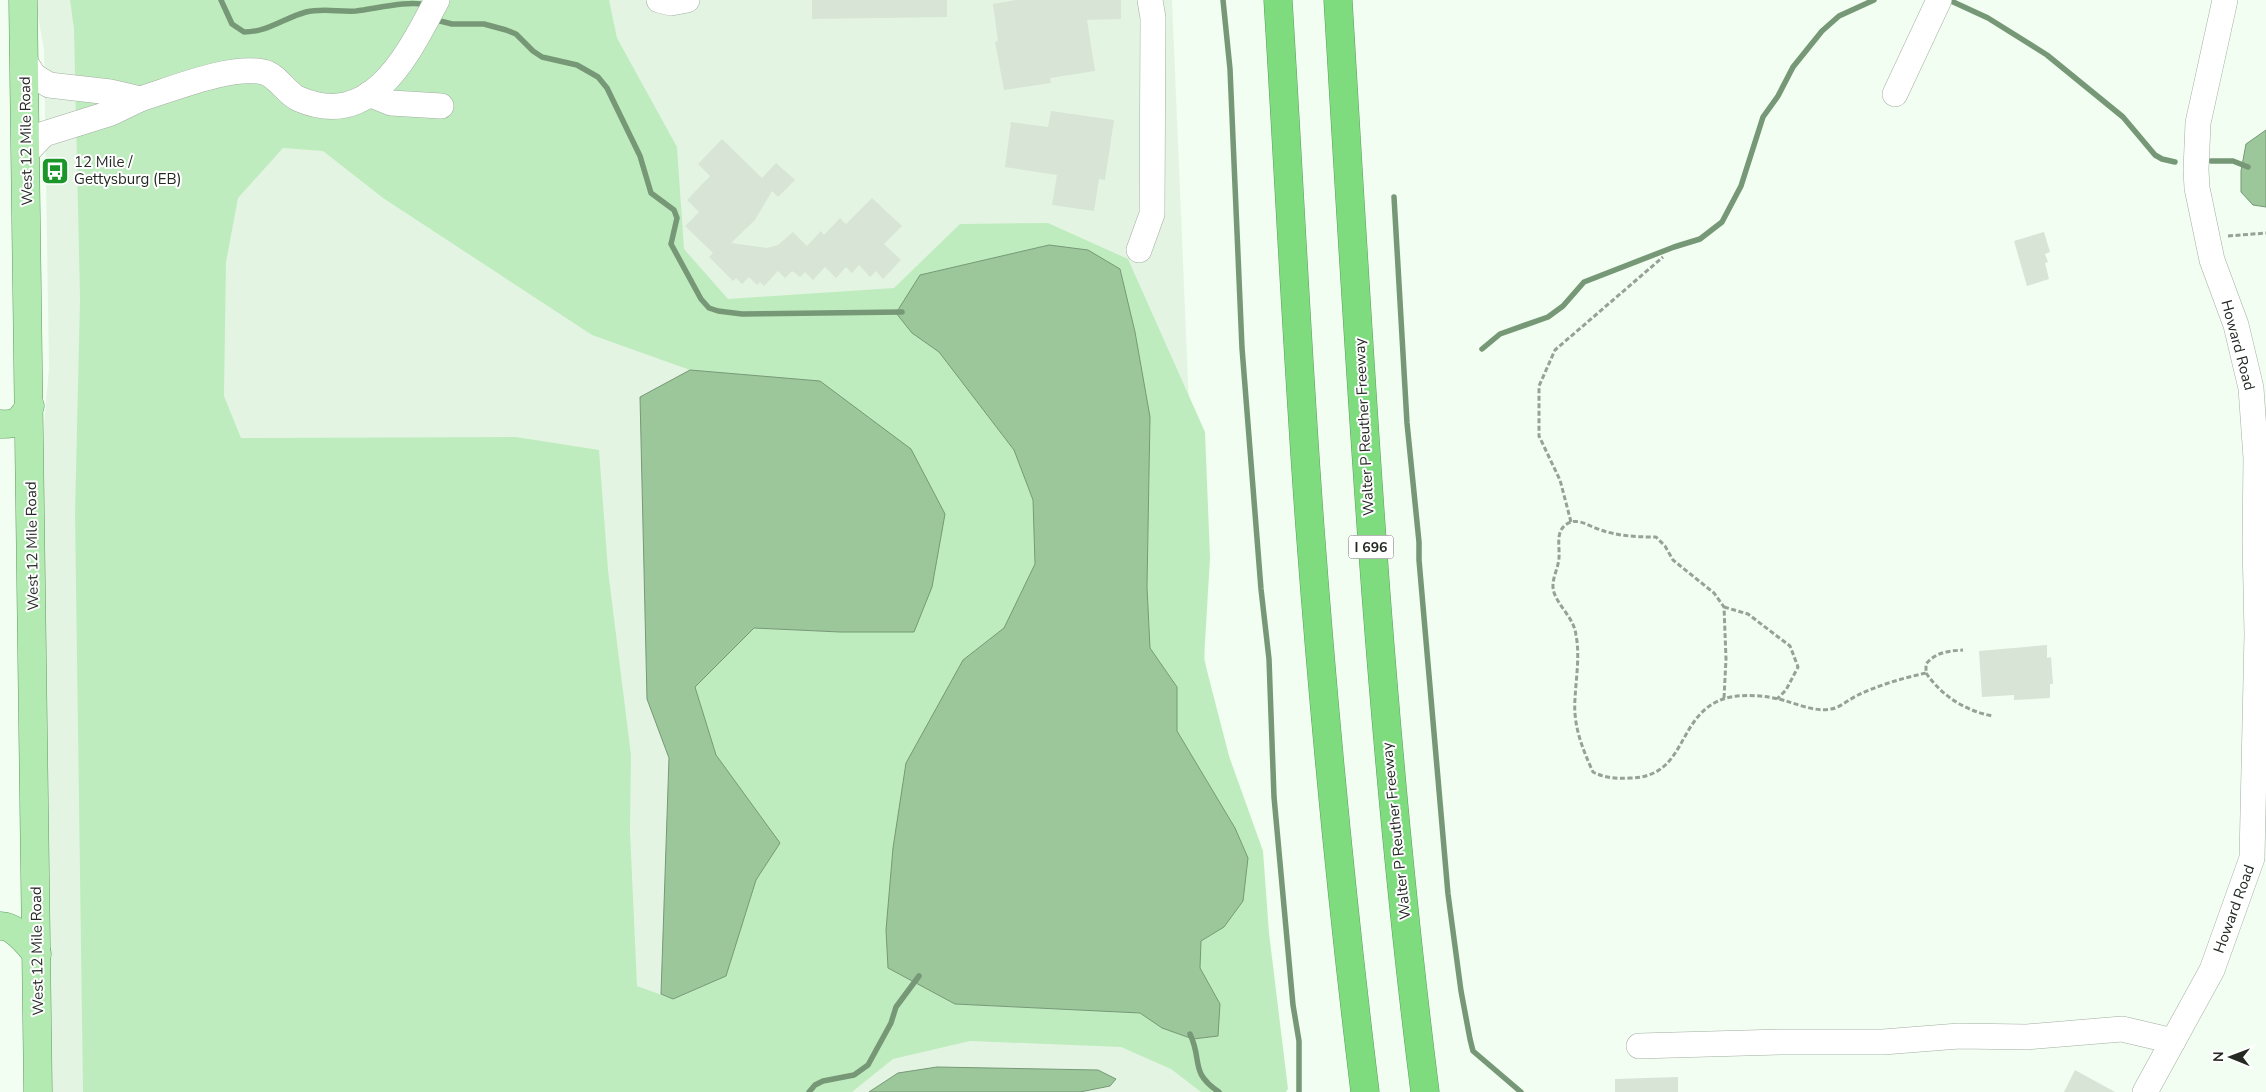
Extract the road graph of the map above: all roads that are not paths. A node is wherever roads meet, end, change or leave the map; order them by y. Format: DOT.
graph roads {
  1 [pos="23,0"];
  2 [pos="437,0"];
  3 [pos="659,0"];
  4 [pos="687,0"];
  5 [pos="1150,0"];
  6 [pos="1278,0"];
  7 [pos="1338,0"];
  8 [pos="1939,0"];
  9 [pos="2224,0"];
  10 [pos="24,60"];
  11 [pos="369,94"];
  12 [pos="1895,94"];
  13 [pos="140,99"];
  14 [pos="441,106"];
  15 [pos="26,152"];
  16 [pos="1139,250"];
  17 [pos="30,406"];
  18 [pos="0,424"];
  19 [pos="0,926"];
  20 [pos="37,954"];
  21 [pos="2173,1041"];
  22 [pos="1639,1046"];
  23 [pos="38,1092"];
  24 [pos="1365,1092"];
  25 [pos="1425,1092"];
  26 [pos="2145,1092"];
  1 -- 10 [label="main road, West 12 Mile Road"];
  2 -- 11 [label="street"];
  3 -- 4 [label="street"];
  5 -- 16 [label="street"];
  6 -- 24 [label="highway"];
  7 -- 25 [label="highway, Walter P Reuther Freeway / I 696"];
  8 -- 12 [label="street"];
  9 -- 21 [label="street, Howard Road"];
  10 -- 13 [label="street"];
  10 -- 15 [label="main road, West 12 Mile Road"];
  11 -- 13 [label="street"];
  11 -- 14 [label="street"];
  13 -- 15 [label="street"];
  15 -- 17 [label="main road, West 12 Mile Road"];
  17 -- 18 [label="main road"];
  17 -- 20 [label="main road, West 12 Mile Road"];
  19 -- 20 [label="main road"];
  20 -- 23 [label="main road, West 12 Mile Road"];
  21 -- 22 [label="street"];
  21 -- 26 [label="street, Howard Road"];
}
